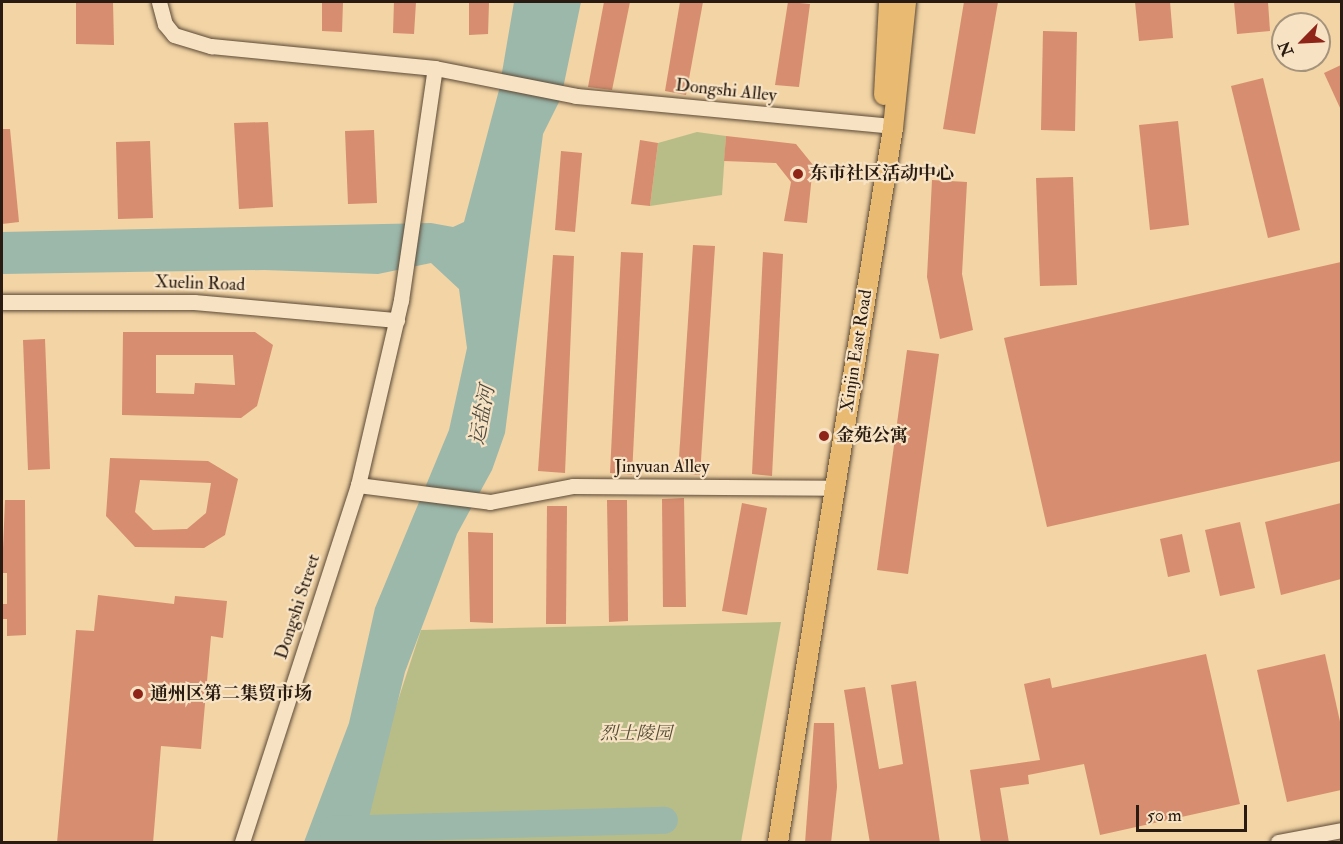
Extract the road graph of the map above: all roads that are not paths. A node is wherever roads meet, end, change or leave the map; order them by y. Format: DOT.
graph roads {
  1 [pos="159,2"];
  2 [pos="889,2"];
  3 [pos="906,2"];
  4 [pos="435,68"];
  5 [pos="882,125"];
  6 [pos="2,302"];
  7 [pos="397,320"];
  8 [pos="358,485"];
  9 [pos="829,488"];
  10 [pos="1341,830"];
  11 [pos="243,843"];
  12 [pos="769,843"];
  13 [pos="778,843"];
  14 [pos="1278,843"];
  1 -- 4 [label="street, Dongshi Alley"];
  2 -- 5 [label="main road, Xinjin East Road"];
  3 -- 9 [label="main road, Xinjin East Road"];
  4 -- 5 [label="street, Dongshi Alley"];
  4 -- 7 [label="street, Dongshi Street"];
  5 -- 9 [label="main road, Xinjin East Road"];
  6 -- 7 [label="street, Xuelin Road"];
  7 -- 8 [label="street, Dongshi Street"];
  8 -- 9 [label="street, Jinyuan Alley"];
  8 -- 11 [label="street, Dongshi Street"];
  9 -- 12 [label="main road, Xinjin East Road"];
  9 -- 13 [label="main road, Xinjin East Road"];
  10 -- 14 [label="street"];
}
